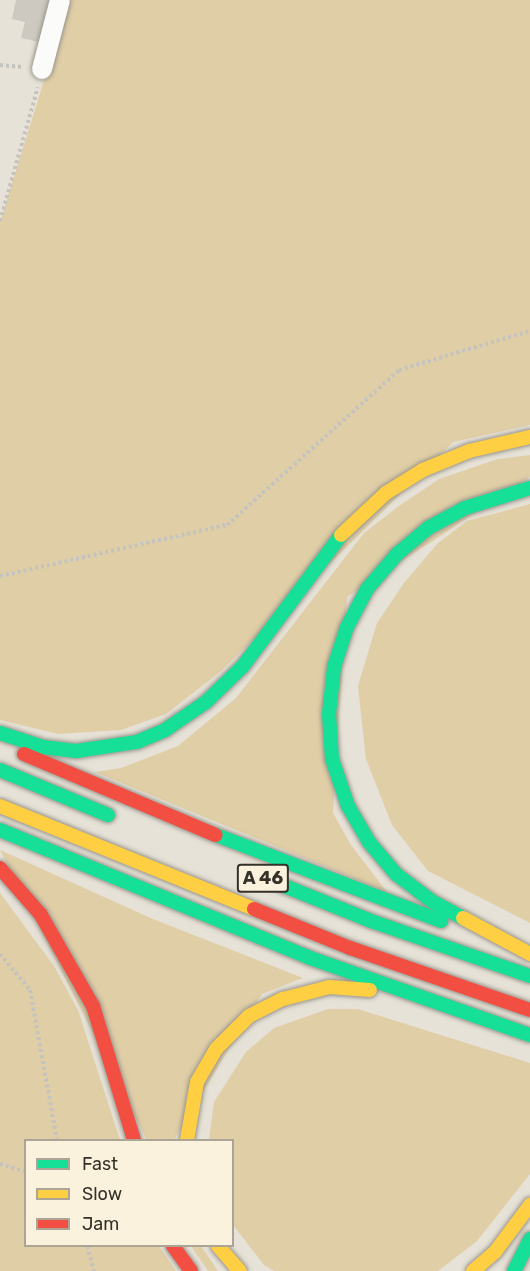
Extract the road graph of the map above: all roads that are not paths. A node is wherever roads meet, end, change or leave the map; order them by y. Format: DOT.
graph roads {
  1 [pos="60,0"];
  2 [pos="42,69"];
  3 [pos="530,437"];
  4 [pos="530,488"];
  5 [pos="0,733"];
  6 [pos="0,743"];
  7 [pos="0,770"];
  8 [pos="0,806"];
  9 [pos="124,822"];
  10 [pos="0,830"];
  11 [pos="0,868"];
  12 [pos="254,874"];
  13 [pos="530,955"];
  14 [pos="530,976"];
  15 [pos="530,1011"];
  16 [pos="478,1018"];
  17 [pos="530,1035"];
  18 [pos="135,1139"];
  19 [pos="187,1139"];
  20 [pos="530,1205"];
  21 [pos="530,1239"];
  22 [pos="174,1247"];
  23 [pos="220,1247"];
  24 [pos="191,1271"];
  25 [pos="240,1271"];
  26 [pos="473,1271"];
  27 [pos="514,1271"];
  1 -- 2 [label="street"];
  3 -- 5 [label="highway"];
  4 -- 13 [label="highway"];
  6 -- 13 [label="highway"];
  7 -- 9 [label="highway"];
  8 -- 15 [label="highway, A 46"];
  10 -- 16 [label="highway"];
  11 -- 18 [label="highway"];
  12 -- 14 [label="highway, A 46"];
  16 -- 17 [label="highway"];
  16 -- 19 [label="highway"];
  20 -- 26 [label="highway"];
  21 -- 27 [label="highway"];
  22 -- 24 [label="highway"];
  23 -- 25 [label="highway"];
}
